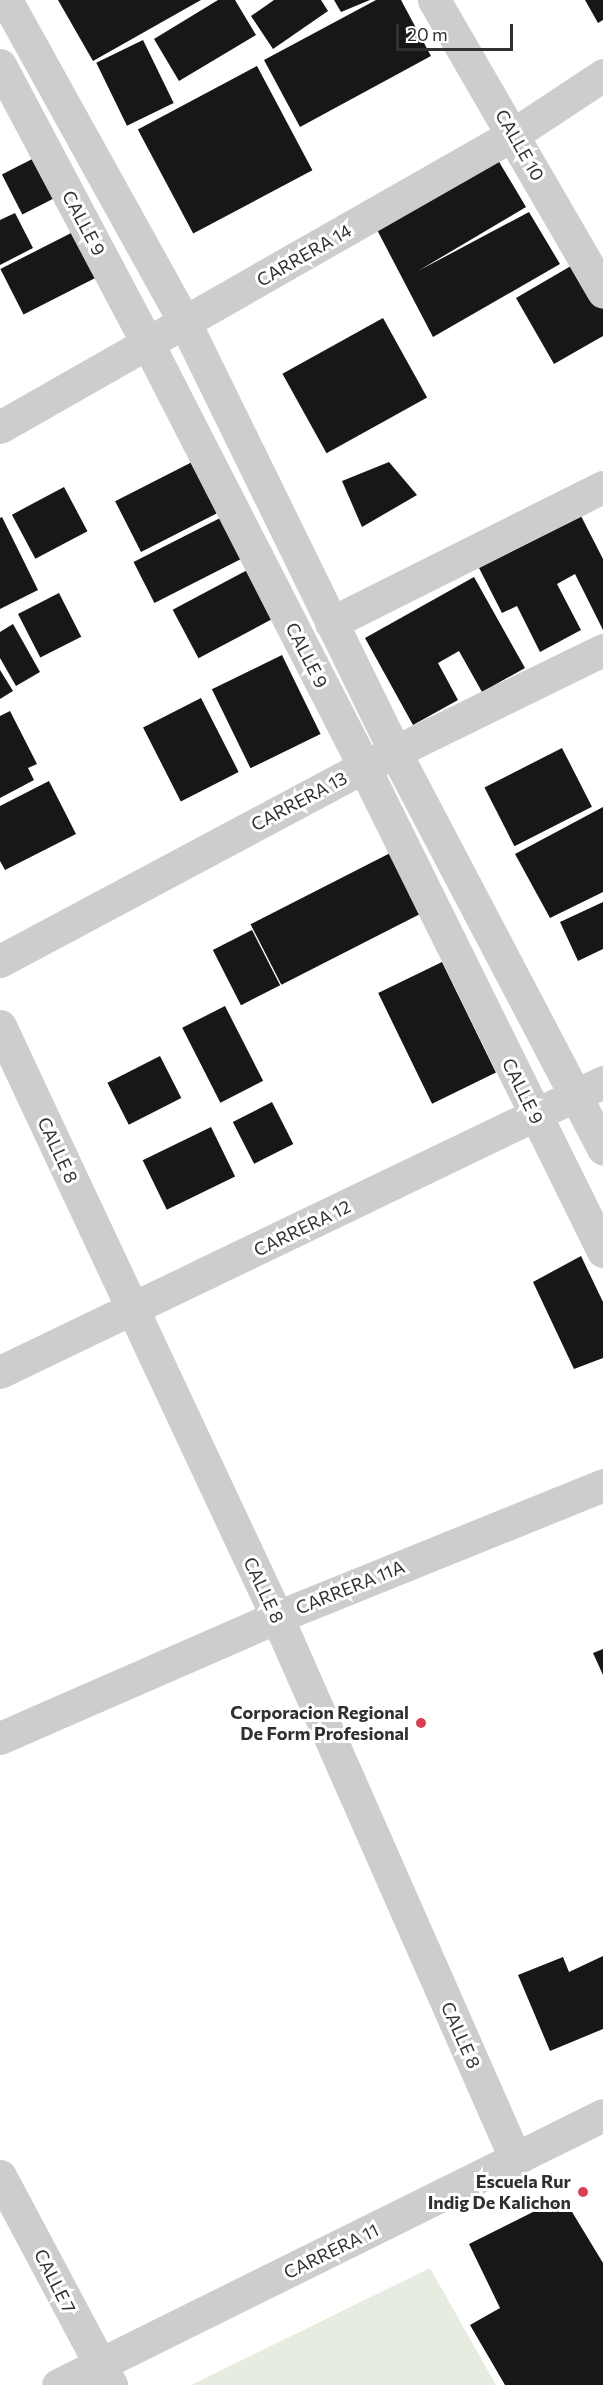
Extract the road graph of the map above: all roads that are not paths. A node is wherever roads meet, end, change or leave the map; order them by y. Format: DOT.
graph roads {
  1 [pos="6,0"];
  2 [pos="434,0"];
  3 [pos="0,65"];
  4 [pos="603,75"];
  5 [pos="514,134"];
  6 [pos="603,292"];
  7 [pos="185,323"];
  8 [pos="148,344"];
  9 [pos="0,427"];
  10 [pos="603,487"];
  11 [pos="331,623"];
  12 [pos="603,650"];
  13 [pos="395,752"];
  14 [pos="364,767"];
  15 [pos="0,961"];
  16 [pos="0,1026"];
  17 [pos="590,1088"];
  18 [pos="535,1115"];
  19 [pos="603,1149"];
  20 [pos="603,1251"];
  21 [pos="133,1310"];
  22 [pos="0,1372"];
  23 [pos="603,1485"];
  24 [pos="277,1617"];
  25 [pos="0,1738"];
  26 [pos="603,2115"];
  27 [pos="516,2160"];
  28 [pos="0,2176"];
  29 [pos="105,2375"];
  30 [pos="58,2385"];
  1 -- 7 [label="street, CALLE 9"];
  2 -- 5 [label="street, CALLE 10"];
  3 -- 8 [label="street, CALLE 9"];
  4 -- 5 [label="street, CARRERA 14"];
  5 -- 6 [label="street, CALLE 10"];
  5 -- 7 [label="street, CARRERA 14"];
  7 -- 8 [label="street, CARRERA 14"];
  7 -- 11 [label="street, CALLE 9"];
  8 -- 9 [label="street, CARRERA 14"];
  8 -- 14 [label="street, CALLE 9"];
  10 -- 11 [label="street"];
  11 -- 13 [label="street, CALLE 9"];
  12 -- 13 [label="street, CARRERA 13"];
  13 -- 14 [label="street, CARRERA 13"];
  13 -- 17 [label="street, CALLE 9"];
  14 -- 15 [label="street, CARRERA 13"];
  14 -- 18 [label="street, CALLE 9"];
  16 -- 21 [label="street, CALLE 8"];
  17 -- 18 [label="street, CARRERA 12"];
  17 -- 19 [label="street, CALLE 9"];
  18 -- 20 [label="street, CALLE 9"];
  18 -- 21 [label="street, CARRERA 12"];
  21 -- 22 [label="street, CARRERA 12"];
  21 -- 24 [label="street, CALLE 8"];
  23 -- 24 [label="street, CARRERA 11A"];
  24 -- 25 [label="street, CARRERA 11A"];
  24 -- 27 [label="street, CALLE 8"];
  26 -- 27 [label="street, CARRERA 11"];
  27 -- 29 [label="street, CARRERA 11"];
  28 -- 29 [label="street, CALLE 7"];
  29 -- 30 [label="street, CARRERA 11"];
}
